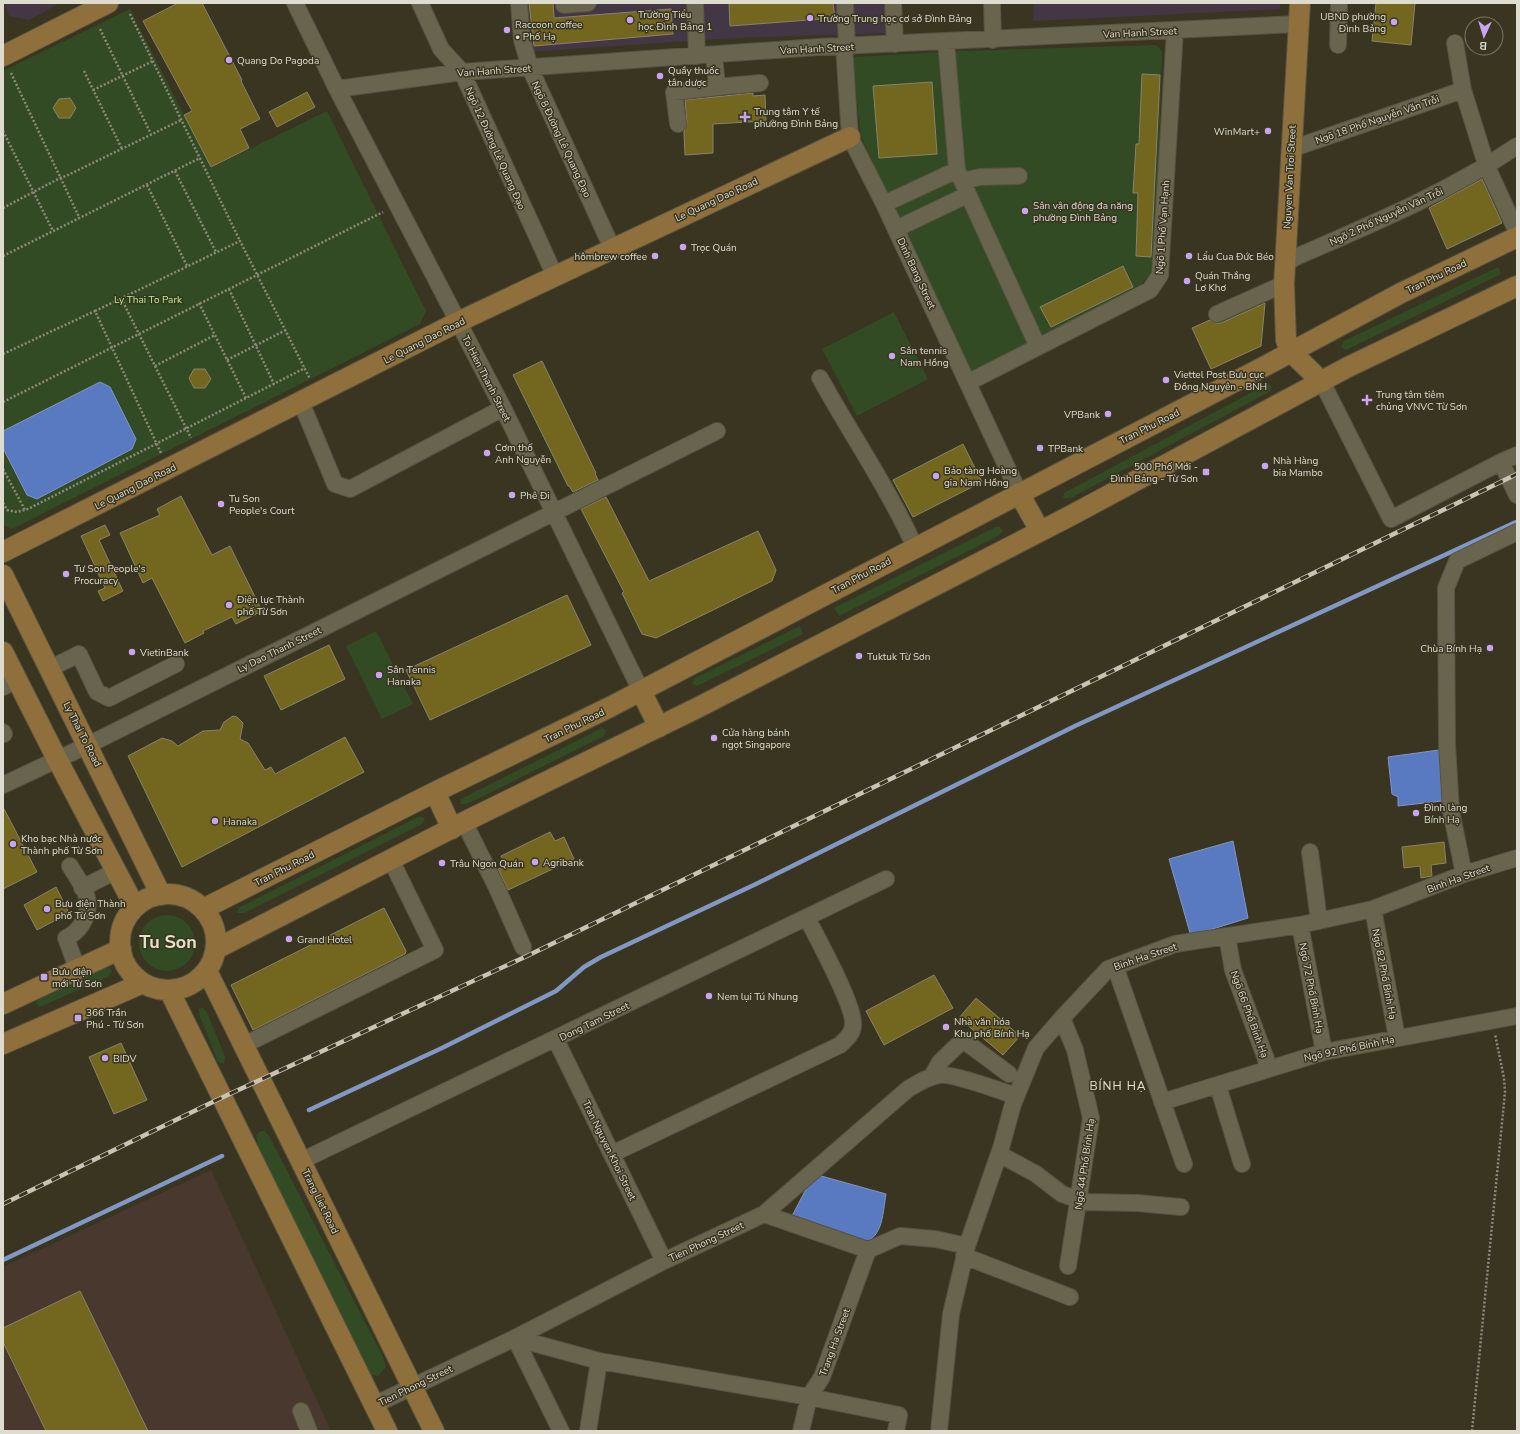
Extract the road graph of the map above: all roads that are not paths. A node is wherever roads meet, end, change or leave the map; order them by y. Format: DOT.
graph roads {
  1 [pos="108,3"];
  2 [pos="295,3"];
  3 [pos="420,3"];
  4 [pos="519,3"];
  5 [pos="588,3"];
  6 [pos="696,3"];
  7 [pos="845,3"];
  8 [pos="893,3"];
  9 [pos="992,3"];
  10 [pos="1300,3"];
  11 [pos="1339,3"];
  12 [pos="564,5"];
  13 [pos="1298,24"];
  14 [pos="1175,30"];
  15 [pos="993,40"];
  16 [pos="946,41"];
  17 [pos="1455,43"];
  18 [pos="895,44"];
  19 [pos="1338,45"];
  20 [pos="846,46"];
  21 [pos="714,55"];
  22 [pos="697,56"];
  23 [pos="6,58"];
  24 [pos="530,68"];
  25 [pos="462,72"];
  26 [pos="760,83"];
  27 [pos="717,87"];
  28 [pos="337,89"];
  29 [pos="1463,90"];
  30 [pos="678,124"];
  31 [pos="850,137"];
  32 [pos="1517,146"];
  33 [pos="1291,148"];
  34 [pos="1486,167"];
  35 [pos="1019,176"];
  36 [pos="962,182"];
  37 [pos="884,204"];
  38 [pos="896,229"];
  39 [pos="1517,232"];
  40 [pos="1517,237"];
  41 [pos="612,248"];
  42 [pos="1284,274"];
  43 [pos="554,276"];
  44 [pos="1517,286"];
  45 [pos="1217,314"];
  46 [pos="458,322"];
  47 [pos="1038,347"];
  48 [pos="1290,351"];
  49 [pos="820,378"];
  50 [pos="968,382"];
  51 [pos="1322,382"];
  52 [pos="301,402"];
  53 [pos="504,408"];
  54 [pos="717,431"];
  55 [pos="1517,455"];
  56 [pos="1501,462"];
  57 [pos="1019,492"];
  58 [pos="1517,495"];
  59 [pos="555,512"];
  60 [pos="1040,531"];
  61 [pos="1517,532"];
  62 [pos="915,547"];
  63 [pos="3,552"];
  64 [pos="3,575"];
  65 [pos="3,652"];
  66 [pos="176,664"];
  67 [pos="49,669"];
  68 [pos="10,684"];
  69 [pos="641,691"];
  70 [pos="659,727"];
  71 [pos="88,745"];
  72 [pos="57,760"];
  73 [pos="3,785"];
  74 [pos="435,792"];
  75 [pos="458,826"];
  76 [pos="1310,852"];
  77 [pos="1517,858"];
  78 [pos="391,860"];
  79 [pos="70,866"];
  80 [pos="116,871"];
  81 [pos="1464,874"];
  82 [pos="886,880"];
  83 [pos="82,888"];
  84 [pos="161,895"];
  85 [pos="135,907"];
  86 [pos="203,909"];
  87 [pos="1373,909"];
  88 [pos="807,918"];
  89 [pos="1320,920"];
  90 [pos="1300,925"];
  91 [pos="1227,936"];
  92 [pos="523,947"];
  93 [pos="121,949"];
  94 [pos="216,949"];
  95 [pos="1116,966"];
  96 [pos="77,968"];
  97 [pos="207,971"];
  98 [pos="143,983"];
  99 [pos="169,990"];
  100 [pos="3,1004"];
  101 [pos="1517,1016"];
  102 [pos="1062,1018"];
  103 [pos="1397,1038"];
  104 [pos="556,1040"];
  105 [pos="4,1042"];
  106 [pos="244,1045"];
  107 [pos="1324,1052"];
  108 [pos="1267,1068"];
  109 [pos="1009,1074"];
  110 [pos="932,1076"];
  111 [pos="1218,1086"];
  112 [pos="1016,1096"];
  113 [pos="1162,1102"];
  114 [pos="612,1154"];
  115 [pos="999,1154"];
  116 [pos="301,1161"];
  117 [pos="1184,1164"];
  118 [pos="1242,1164"];
  119 [pos="1079,1200"];
  120 [pos="1181,1208"];
  121 [pos="764,1214"];
  122 [pos="868,1250"];
  123 [pos="966,1251"];
  124 [pos="664,1261"];
  125 [pos="1068,1266"];
  126 [pos="1070,1297"];
  127 [pos="515,1338"];
  128 [pos="599,1361"];
  129 [pos="413,1385"];
  130 [pos="809,1397"];
  131 [pos="374,1405"];
  132 [pos="301,1411"];
  133 [pos="900,1430"];
  134 [pos="309,1431"];
  135 [pos="387,1431"];
  136 [pos="434,1431"];
  137 [pos="561,1431"];
  138 [pos="588,1431"];
  139 [pos="801,1431"];
  140 [pos="939,1431"];
  1 -- 23 [label="main road"];
  2 -- 28 [label="street, To Hien Thanh Street"];
  3 -- 25 [label="street, Ngõ 12 Đường Lê Quang Đạo"];
  4 -- 24 [label="street, Ngõ 8 Đường Lê Quang Đạo"];
  5 -- 12 [label="street"];
  6 -- 22 [label="street"];
  7 -- 20 [label="street, Dinh Bang Street"];
  8 -- 18 [label="street"];
  9 -- 15 [label="street"];
  10 -- 13 [label="main road, Nguyen Van Troi Street"];
  11 -- 19 [label="street"];
  13 -- 14 [label="street, Van Hanh Street"];
  13 -- 33 [label="main road, Nguyen Van Troi Street"];
  14 -- 15 [label="street, Van Hanh Street"];
  14 -- 47 [label="street, Ngõ 1 Phố Vạn Hạnh"];
  15 -- 16 [label="street, Van Hanh Street"];
  16 -- 18 [label="street, Van Hanh Street"];
  16 -- 36 [label="street"];
  17 -- 29 [label="street"];
  18 -- 20 [label="street, Van Hanh Street"];
  20 -- 21 [label="street, Van Hanh Street"];
  20 -- 31 [label="street, Dinh Bang Street"];
  21 -- 22 [label="street, Van Hanh Street"];
  21 -- 27 [label="street"];
  22 -- 24 [label="street, Van Hanh Street"];
  24 -- 25 [label="street, Van Hanh Street"];
  24 -- 41 [label="street, Ngõ 8 Đường Lê Quang Đạo"];
  25 -- 28 [label="street, Van Hanh Street"];
  25 -- 43 [label="street, Ngõ 12 Đường Lê Quang Đạo"];
  26 -- 27 [label="street"];
  27 -- 30 [label="street"];
  28 -- 46 [label="street, To Hien Thanh Street"];
  29 -- 33 [label="street, Ngõ 18 Phố Nguyễn Văn Trỗi"];
  29 -- 34 [label="street"];
  31 -- 37 [label="street, Dinh Bang Street"];
  31 -- 41 [label="main road, Le Quang Dao Road"];
  32 -- 34 [label="street, Ngõ 2 Phố Nguyễn Văn Trỗi"];
  33 -- 42 [label="main road, Nguyen Van Troi Street"];
  34 -- 39 [label="street"];
  34 -- 42 [label="street, Ngõ 2 Phố Nguyễn Văn Trỗi"];
  35 -- 36 [label="street"];
  36 -- 37 [label="street"];
  36 -- 38 [label="street"];
  36 -- 47 [label="street"];
  37 -- 38 [label="street, Dinh Bang Street"];
  38 -- 50 [label="street, Dinh Bang Street"];
  40 -- 48 [label="main road, Tran Phu Road"];
  41 -- 43 [label="main road, Le Quang Dao Road"];
  42 -- 45 [label="street, Ngõ 2 Phố Nguyễn Văn Trỗi"];
  42 -- 48 [label="main road, Nguyen Van Troi Street"];
  43 -- 46 [label="main road, Le Quang Dao Road"];
  44 -- 51 [label="main road"];
  46 -- 52 [label="main road, Le Quang Dao Road"];
  46 -- 53 [label="street, To Hien Thanh Street"];
  47 -- 50 [label="street, Ngõ 1 Phố Vạn Hạnh"];
  48 -- 51 [label="main road"];
  48 -- 57 [label="main road, Tran Phu Road"];
  49 -- 62 [label="street"];
  50 -- 57 [label="street, Dinh Bang Street"];
  51 -- 56 [label="street"];
  51 -- 60 [label="main road"];
  52 -- 53 [label="street"];
  52 -- 63 [label="main road, Le Quang Dao Road"];
  53 -- 59 [label="street, To Hien Thanh Street"];
  54 -- 59 [label="street, Ly Dao Thanh Street"];
  55 -- 56 [label="street"];
  56 -- 58 [label="street"];
  57 -- 60 [label="main road"];
  57 -- 62 [label="main road, Tran Phu Road"];
  59 -- 69 [label="street, To Hien Thanh Street"];
  59 -- 71 [label="street, Ly Dao Thanh Street"];
  60 -- 70 [label="main road"];
  61 -- 81 [label="street"];
  62 -- 69 [label="main road, Tran Phu Road"];
  64 -- 67 [label="main road, Ly Thai To Road"];
  65 -- 68 [label="main road"];
  66 -- 67 [label="street"];
  67 -- 71 [label="main road, Ly Thai To Road"];
  68 -- 72 [label="main road"];
  69 -- 70 [label="main road"];
  69 -- 74 [label="main road, Tran Phu Road"];
  70 -- 75 [label="main road"];
  71 -- 72 [label="street, Ly Dao Thanh Street"];
  71 -- 84 [label="main road, Ly Thai To Road"];
  72 -- 73 [label="street, Ly Dao Thanh Street"];
  72 -- 80 [label="main road"];
  74 -- 75 [label="main road"];
  74 -- 86 [label="main road, Tran Phu Road"];
  75 -- 78 [label="main road"];
  75 -- 92 [label="street"];
  76 -- 89 [label="street"];
  77 -- 81 [label="street, Binh Ha Street"];
  78 -- 94 [label="main road"];
  78 -- 106 [label="street"];
  79 -- 83 [label="street"];
  80 -- 83 [label="street"];
  80 -- 85 [label="main road"];
  81 -- 87 [label="street, Binh Ha Street"];
  82 -- 88 [label="street, Dong Tam Street"];
  83 -- 96 [label="street"];
  84 -- 85 [label="main road"];
  84 -- 86 [label="main road"];
  85 -- 93 [label="main road"];
  86 -- 94 [label="main road"];
  87 -- 89 [label="street, Binh Ha Street"];
  87 -- 103 [label="street, Ngõ 82 Phố Bính Hạ"];
  88 -- 104 [label="street, Dong Tam Street"];
  88 -- 114 [label="street"];
  89 -- 90 [label="street, Binh Ha Street"];
  90 -- 91 [label="street, Binh Ha Street"];
  90 -- 107 [label="street, Ngõ 72 Phố Bính Hạ"];
  91 -- 95 [label="street, Binh Ha Street"];
  91 -- 108 [label="street, Ngõ 66 Phố Bính Hạ"];
  93 -- 96 [label="main road"];
  93 -- 98 [label="main road"];
  94 -- 97 [label="main road"];
  95 -- 102 [label="street, Binh Ha Street"];
  95 -- 113 [label="street"];
  96 -- 100 [label="main road"];
  97 -- 99 [label="main road"];
  97 -- 106 [label="main road, Trang Liet Road"];
  98 -- 99 [label="main road"];
  98 -- 105 [label="main road"];
  99 -- 131 [label="main road"];
  101 -- 103 [label="street, Ngõ 92 Phố Bính Hạ"];
  102 -- 112 [label="street, Binh Ha Street"];
  102 -- 119 [label="street, Ngõ 44 Phố Bính Hạ"];
  103 -- 107 [label="street, Ngõ 92 Phố Bính Hạ"];
  104 -- 114 [label="street, Tran Nguyen Khoi Street"];
  104 -- 116 [label="street, Dong Tam Street"];
  106 -- 116 [label="main road, Trang Liet Road"];
  107 -- 108 [label="street, Ngõ 92 Phố Bính Hạ"];
  108 -- 111 [label="street, Ngõ 92 Phố Bính Hạ"];
  109 -- 110 [label="street"];
  110 -- 112 [label="street"];
  110 -- 121 [label="street, Tien Phong Street"];
  111 -- 113 [label="street, Ngõ 92 Phố Bính Hạ"];
  111 -- 118 [label="street"];
  112 -- 115 [label="street, Binh Ha Street"];
  113 -- 117 [label="street"];
  114 -- 124 [label="street, Tran Nguyen Khoi Street"];
  115 -- 119 [label="street"];
  115 -- 123 [label="street, Binh Ha Street"];
  116 -- 129 [label="main road, Trang Liet Road"];
  119 -- 120 [label="street"];
  119 -- 125 [label="street, Ngõ 44 Phố Bính Hạ"];
  121 -- 122 [label="street"];
  121 -- 124 [label="street, Tien Phong Street"];
  122 -- 123 [label="street"];
  122 -- 130 [label="street, Trang Ha Street"];
  123 -- 126 [label="street"];
  123 -- 140 [label="street, Binh Ha Street"];
  124 -- 127 [label="street, Tien Phong Street"];
  127 -- 128 [label="street"];
  127 -- 129 [label="street, Tien Phong Street"];
  127 -- 137 [label="street"];
  128 -- 130 [label="street"];
  128 -- 138 [label="street"];
  129 -- 131 [label="street, Tien Phong Street"];
  129 -- 136 [label="main road, Trang Liet Road"];
  130 -- 133 [label="street"];
  130 -- 139 [label="street, Trang Ha Street"];
  131 -- 135 [label="main road"];
  132 -- 134 [label="street"];
}
